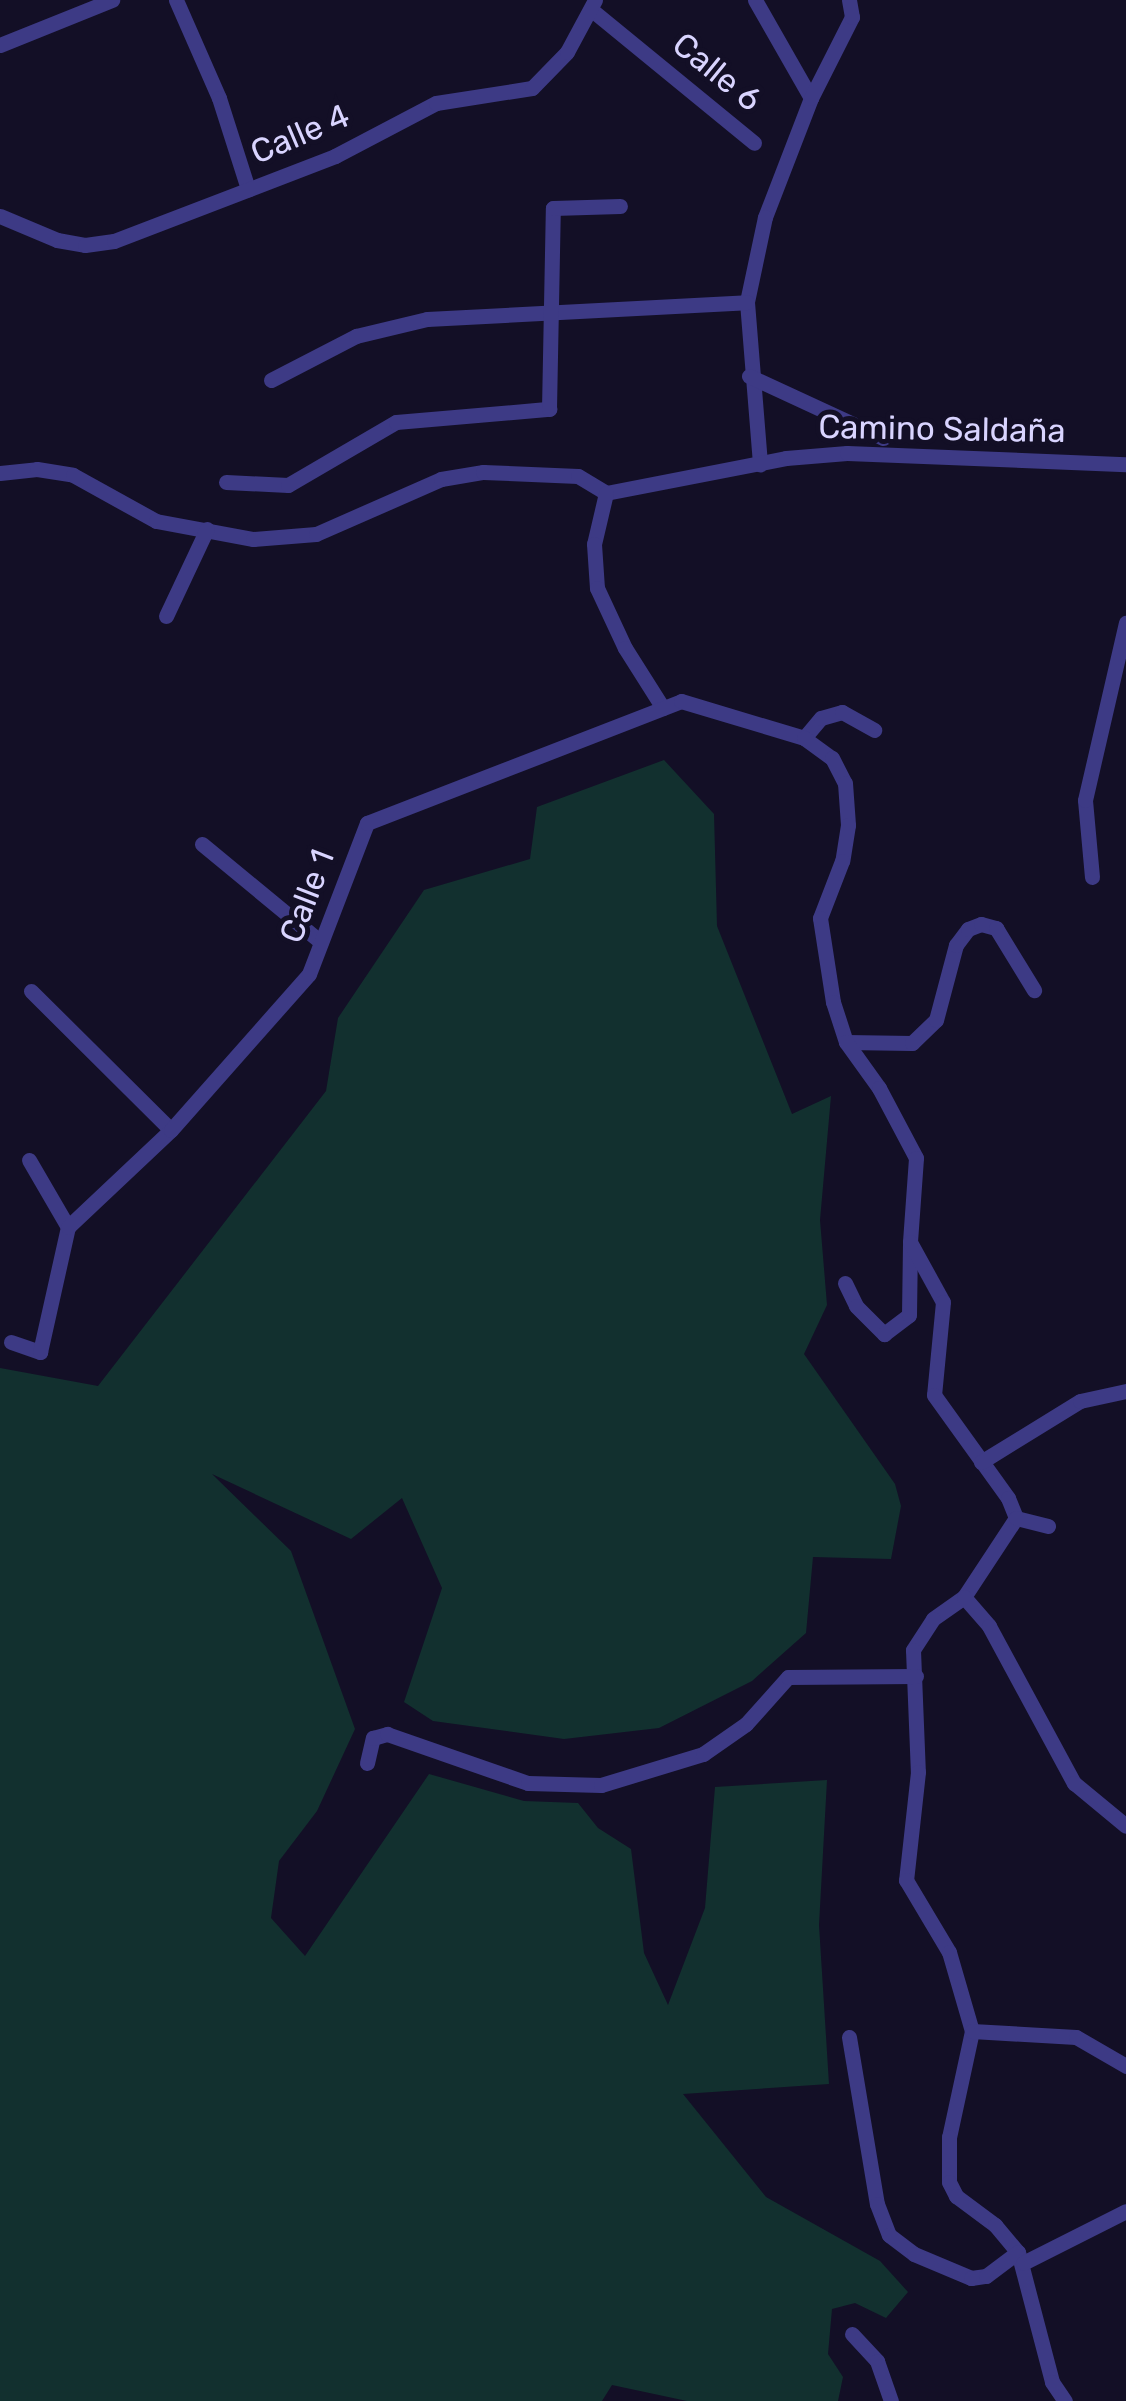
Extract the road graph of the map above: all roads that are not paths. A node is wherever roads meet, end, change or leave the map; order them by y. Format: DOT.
graph roads {
  1 [pos="112,0"];
  2 [pos="176,0"];
  3 [pos="755,0"];
  4 [pos="849,0"];
  5 [pos="594,5"];
  6 [pos="0,45"];
  7 [pos="811,98"];
  8 [pos="754,142"];
  9 [pos="248,189"];
  10 [pos="620,206"];
  11 [pos="0,216"];
  12 [pos="747,302"];
  13 [pos="551,309"];
  14 [pos="749,376"];
  15 [pos="271,380"];
  16 [pos="883,439"];
  17 [pos="760,464"];
  18 [pos="1126,464"];
  19 [pos="0,473"];
  20 [pos="226,482"];
  21 [pos="606,494"];
  22 [pos="207,529"];
  23 [pos="166,616"];
  24 [pos="1126,622"];
  25 [pos="663,708"];
  26 [pos="874,730"];
  27 [pos="804,738"];
  28 [pos="202,844"];
  29 [pos="1092,877"];
  30 [pos="321,942"];
  31 [pos="1034,990"];
  32 [pos="31,991"];
  33 [pos="846,1042"];
  34 [pos="171,1130"];
  35 [pos="29,1160"];
  36 [pos="68,1227"];
  37 [pos="910,1242"];
  38 [pos="845,1282"];
  39 [pos="11,1342"];
  40 [pos="1126,1391"];
  41 [pos="981,1462"];
  42 [pos="1016,1518"];
  43 [pos="1048,1526"];
  44 [pos="964,1598"];
  45 [pos="916,1676"];
  46 [pos="367,1762"];
  47 [pos="1126,1826"];
  48 [pos="972,2031"];
  49 [pos="849,2037"];
  50 [pos="1126,2066"];
  51 [pos="1126,2211"];
  52 [pos="1020,2258"];
  53 [pos="852,2334"];
  54 [pos="891,2401"];
  55 [pos="1065,2401"];
  1 -- 6 [label="street"];
  2 -- 9 [label="street"];
  3 -- 7 [label="street"];
  4 -- 7 [label="street"];
  5 -- 8 [label="street, Calle 6"];
  5 -- 9 [label="street, Calle 4"];
  7 -- 12 [label="street"];
  9 -- 11 [label="street, Calle 4"];
  10 -- 13 [label="street"];
  12 -- 13 [label="street"];
  12 -- 14 [label="street"];
  13 -- 15 [label="street"];
  13 -- 20 [label="street"];
  14 -- 16 [label="street"];
  14 -- 17 [label="street"];
  17 -- 18 [label="street, Camino Saldaña"];
  17 -- 21 [label="street, Camino Saldaña"];
  19 -- 22 [label="street"];
  21 -- 22 [label="street"];
  21 -- 25 [label="street"];
  22 -- 23 [label="street"];
  24 -- 29 [label="street"];
  25 -- 27 [label="street"];
  25 -- 30 [label="street, Calle 1"];
  26 -- 27 [label="street"];
  27 -- 33 [label="street"];
  28 -- 30 [label="street"];
  30 -- 34 [label="street, Calle 1"];
  31 -- 33 [label="street"];
  32 -- 34 [label="street"];
  33 -- 37 [label="street"];
  34 -- 36 [label="street, Calle 1"];
  35 -- 36 [label="street"];
  36 -- 39 [label="street"];
  37 -- 38 [label="street"];
  37 -- 41 [label="street"];
  40 -- 41 [label="street"];
  41 -- 42 [label="street"];
  42 -- 43 [label="street"];
  42 -- 44 [label="street"];
  44 -- 45 [label="street"];
  44 -- 47 [label="street"];
  45 -- 46 [label="street"];
  45 -- 48 [label="street"];
  48 -- 50 [label="street"];
  48 -- 52 [label="street"];
  49 -- 52 [label="street"];
  51 -- 52 [label="street"];
  52 -- 55 [label="street"];
  53 -- 54 [label="street"];
}
